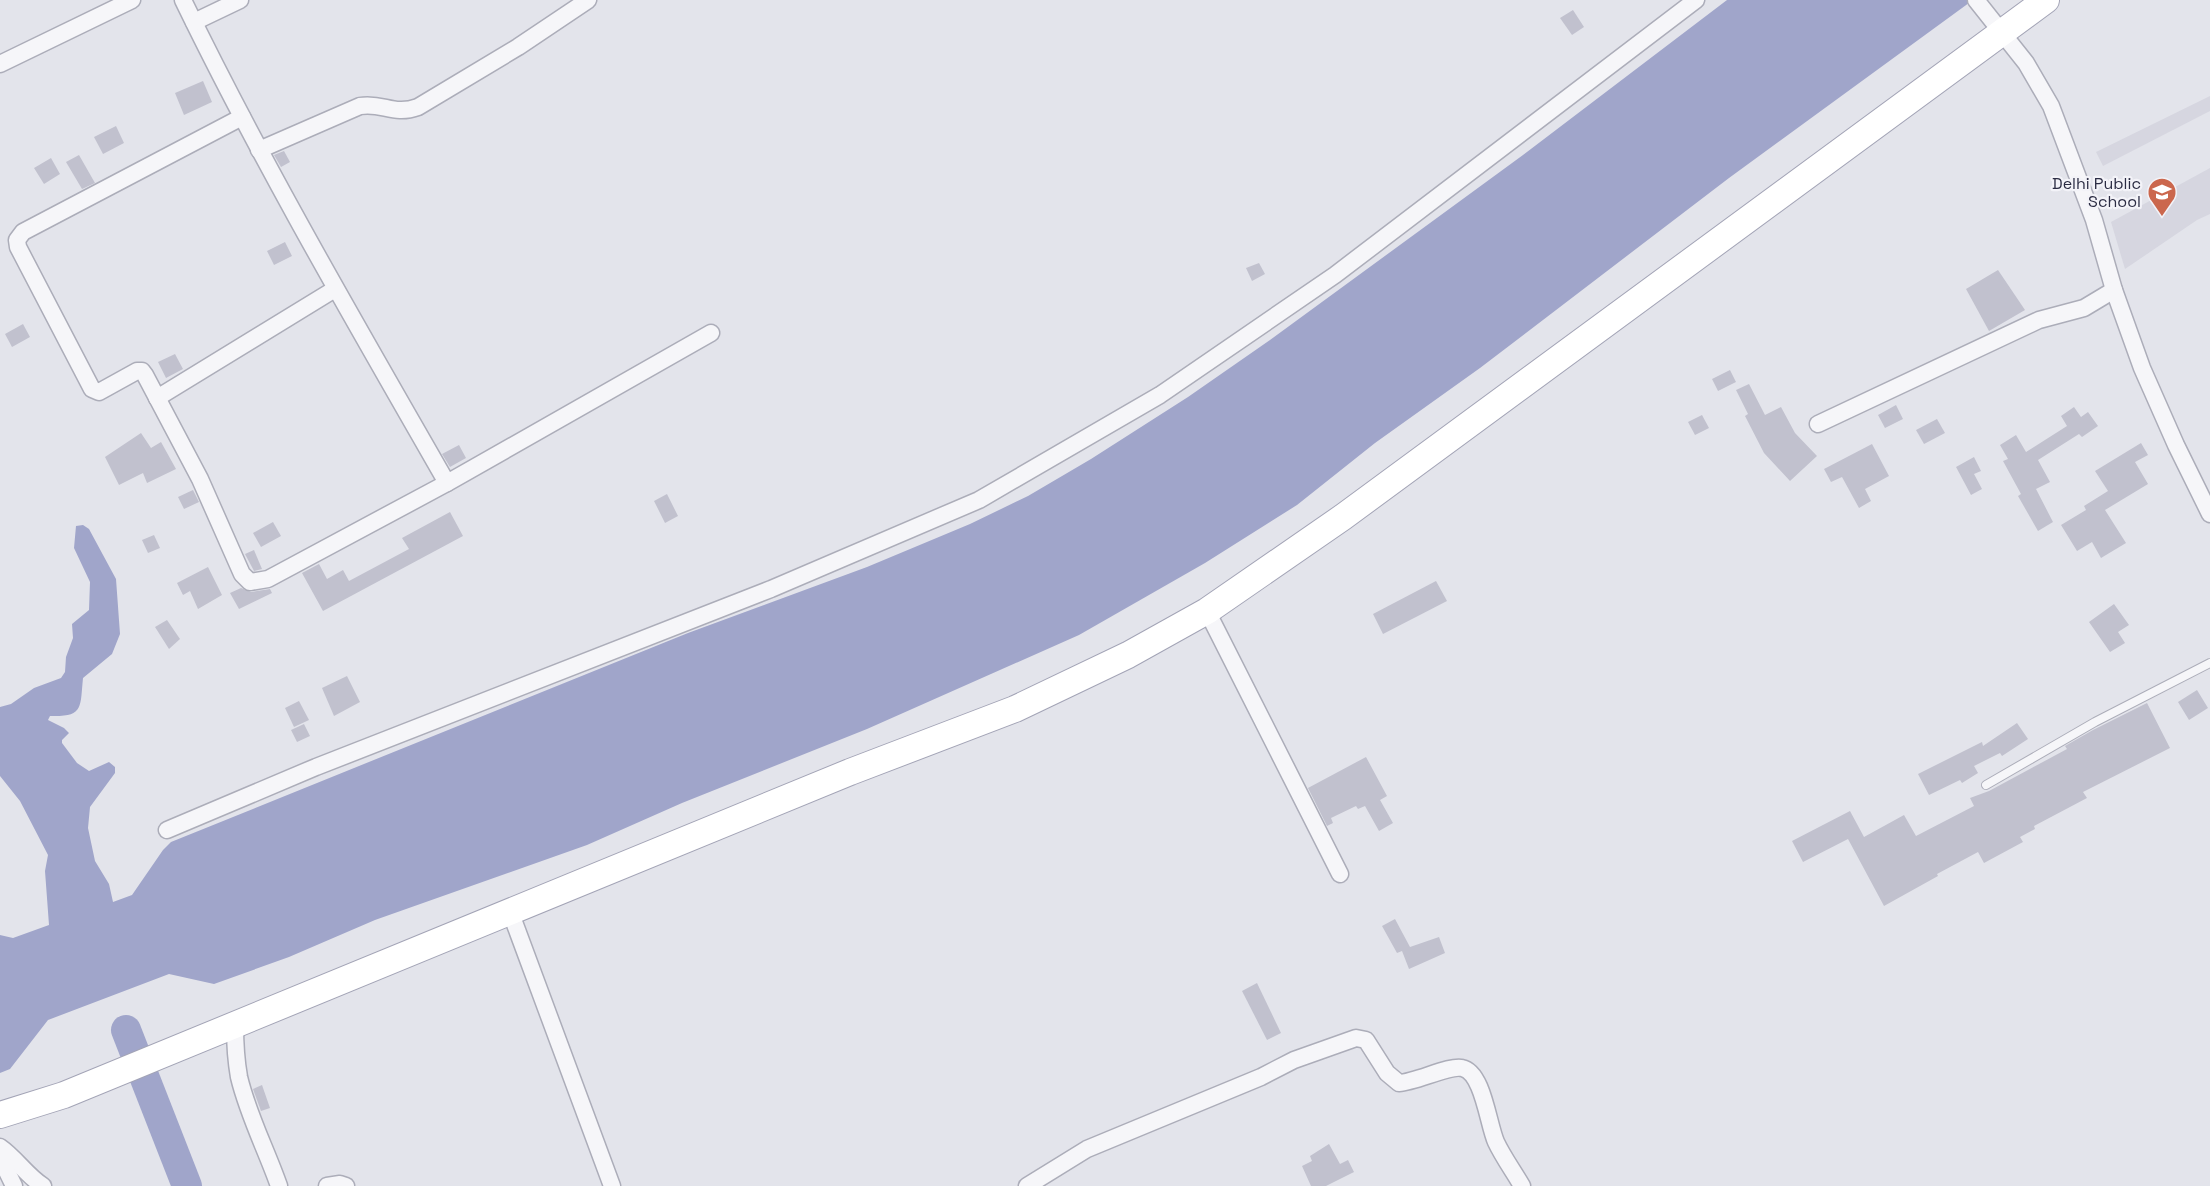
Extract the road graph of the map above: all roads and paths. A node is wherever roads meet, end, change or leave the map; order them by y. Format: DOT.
graph roads {
  1 [pos="132,0"];
  2 [pos="183,0"];
  3 [pos="240,0"];
  4 [pos="588,0"];
  5 [pos="1696,0"];
  6 [pos="2046,0"];
  7 [pos="1980,6"];
  8 [pos="194,22"];
  9 [pos="2002,33"];
  10 [pos="0,64"];
  11 [pos="242,117"];
  12 [pos="259,150"];
  13 [pos="335,289"];
  14 [pos="2115,290"];
  15 [pos="711,333"];
  16 [pos="157,398"];
  17 [pos="1818,424"];
  18 [pos="447,483"];
  19 [pos="2210,514"];
  20 [pos="1207,611"];
  21 [pos="2210,663"];
  22 [pos="1986,785"];
  23 [pos="167,830"];
  24 [pos="1340,874"];
  25 [pos="510,911"];
  26 [pos="226,1029"];
  27 [pos="0,1115"];
  28 [pos="0,1147"];
  29 [pos="0,1156"];
  30 [pos="14,1186"];
  31 [pos="43,1186"];
  32 [pos="279,1186"];
  33 [pos="327,1186"];
  34 [pos="346,1186"];
  35 [pos="612,1186"];
  36 [pos="1027,1186"];
  37 [pos="1522,1186"];
  1 -- 10 [label="street"];
  2 -- 8 [label="street"];
  3 -- 8 [label="street"];
  4 -- 12 [label="street"];
  5 -- 23 [label="street"];
  6 -- 9 [label="main road"];
  7 -- 9 [label="street"];
  8 -- 11 [label="street"];
  9 -- 14 [label="street"];
  9 -- 20 [label="main road"];
  11 -- 12 [label="street"];
  11 -- 16 [label="street"];
  12 -- 13 [label="street"];
  13 -- 16 [label="street"];
  13 -- 18 [label="street"];
  14 -- 17 [label="street"];
  14 -- 19 [label="street"];
  15 -- 18 [label="street"];
  16 -- 18 [label="street"];
  20 -- 24 [label="street"];
  20 -- 25 [label="main road"];
  21 -- 22 [label="lane"];
  25 -- 26 [label="main road"];
  25 -- 35 [label="street"];
  26 -- 27 [label="main road"];
  26 -- 32 [label="street"];
  28 -- 31 [label="street"];
  29 -- 30 [label="street"];
  33 -- 34 [label="street"];
  36 -- 37 [label="street"];
}
